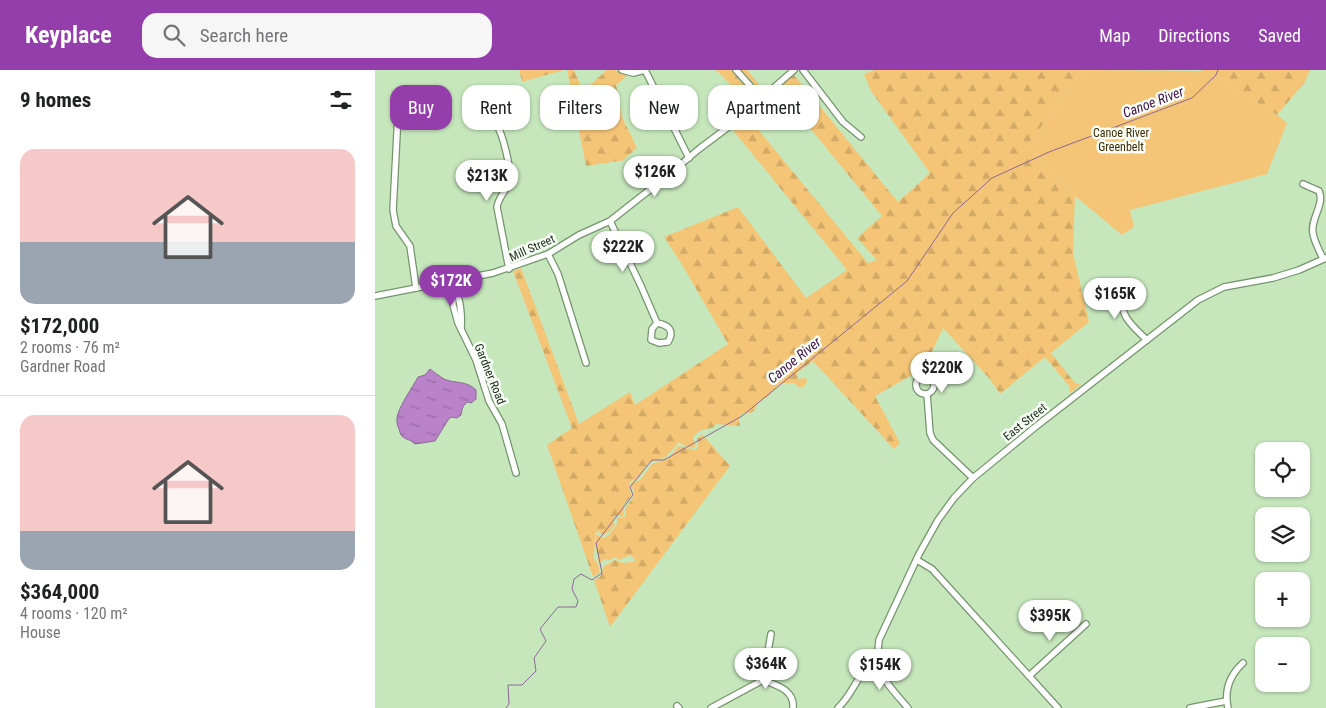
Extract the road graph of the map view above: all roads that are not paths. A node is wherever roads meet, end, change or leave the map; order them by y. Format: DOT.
graph roads {
  1 [pos="622,70"];
  2 [pos="645,70"];
  3 [pos="736,70"];
  4 [pos="794,70"];
  5 [pos="803,70"];
  6 [pos="749,85"];
  7 [pos="776,85"];
  8 [pos="397,130"];
  9 [pos="499,130"];
  10 [pos="725,130"];
  11 [pos="861,137"];
  12 [pos="689,158"];
  13 [pos="1303,184"];
  14 [pos="610,220"];
  15 [pos="548,254"];
  16 [pos="1325,258"];
  17 [pos="509,269"];
  18 [pos="451,281"];
  19 [pos="1117,283"];
  20 [pos="416,288"];
  21 [pos="375,296"];
  22 [pos="657,323"];
  23 [pos="1147,340"];
  24 [pos="586,363"];
  25 [pos="927,394"];
  26 [pos="516,473"];
  27 [pos="973,478"];
  28 [pos="917,560"];
  29 [pos="1086,624"];
  30 [pos="771,634"];
  31 [pos="877,661"];
  32 [pos="1243,663"];
  33 [pos="1029,676"];
  34 [pos="763,680"];
  35 [pos="1227,701"];
  36 [pos="711,708"];
  37 [pos="793,708"];
  38 [pos="838,708"];
  39 [pos="908,708"];
  40 [pos="1058,708"];
  41 [pos="1190,708"];
  42 [pos="1228,708"];
  1 -- 2 [label="street"];
  2 -- 12 [label="street"];
  3 -- 6 [label="street"];
  4 -- 7 [label="street, Mill Street"];
  5 -- 11 [label="street"];
  8 -- 20 [label="street"];
  9 -- 17 [label="street"];
  10 -- 12 [label="street, Mill Street"];
  12 -- 14 [label="street, Mill Street"];
  13 -- 16 [label="street"];
  14 -- 15 [label="street, Mill Street"];
  14 -- 22 [label="street"];
  15 -- 17 [label="street, Mill Street"];
  15 -- 24 [label="street"];
  16 -- 23 [label="street, East Street"];
  17 -- 18 [label="street, Mill Street"];
  18 -- 20 [label="street, Mill Street"];
  18 -- 26 [label="street, Gardner Road"];
  19 -- 23 [label="street"];
  20 -- 21 [label="street, Mill Street"];
  23 -- 27 [label="street, East Street"];
  25 -- 27 [label="street"];
  27 -- 28 [label="street, East Street"];
  28 -- 31 [label="street, East Street"];
  28 -- 33 [label="street"];
  29 -- 33 [label="street"];
  30 -- 34 [label="street"];
  31 -- 38 [label="street"];
  31 -- 39 [label="street"];
  32 -- 35 [label="street"];
  33 -- 40 [label="street"];
  34 -- 36 [label="street"];
  34 -- 37 [label="street"];
  35 -- 41 [label="street"];
  35 -- 42 [label="street"];
}
